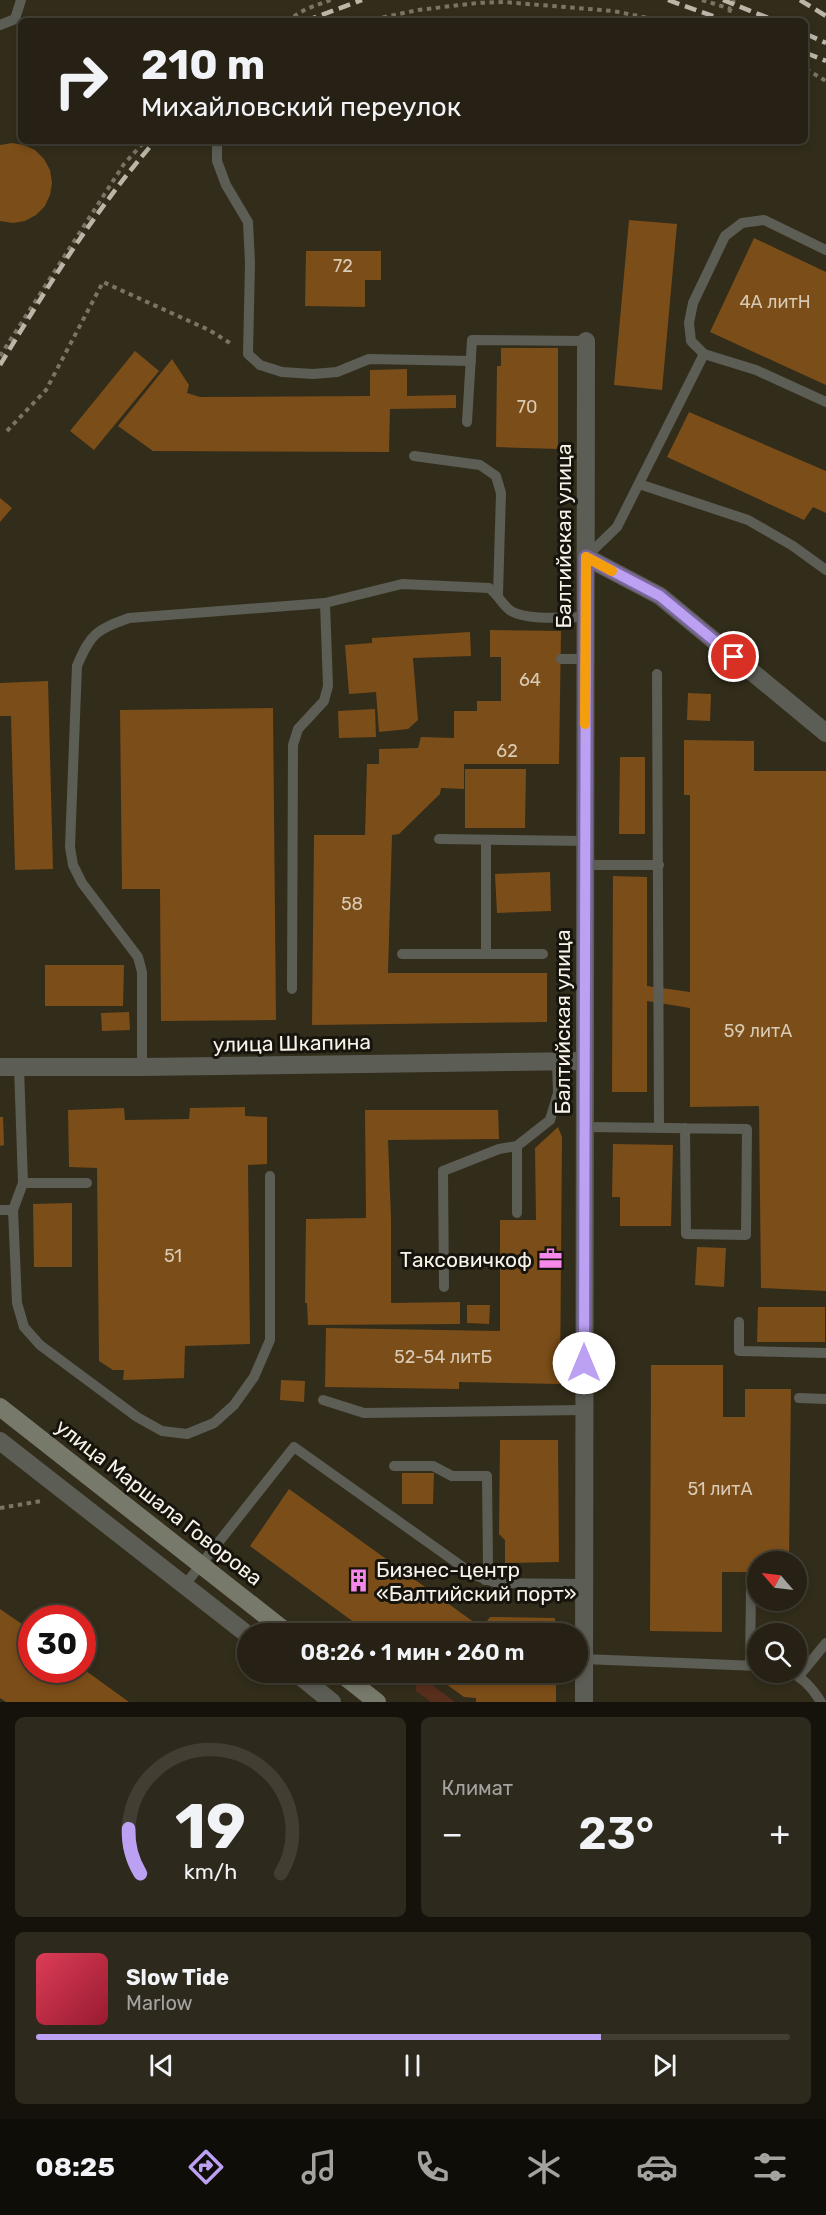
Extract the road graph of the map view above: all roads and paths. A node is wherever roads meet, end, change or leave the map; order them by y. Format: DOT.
graph roads {
  1 [pos="21,0"];
  2 [pos="331,0"];
  3 [pos="702,0"];
  4 [pos="734,0"];
  5 [pos="731,9"];
  6 [pos="291,18"];
  7 [pos="379,18"];
  8 [pos="649,18"];
  9 [pos="727,18"];
  10 [pos="0,25"];
  11 [pos="808,70"];
  12 [pos="826,81"];
  13 [pos="142,144"];
  14 [pos="217,144"];
  15 [pos="826,250"];
  16 [pos="586,341"];
  17 [pos="248,354"];
  18 [pos="704,354"];
  19 [pos="0,356"];
  20 [pos="471,361"];
  21 [pos="826,402"];
  22 [pos="467,422"];
  23 [pos="7,430"];
  24 [pos="414,456"];
  25 [pos="639,484"];
  26 [pos="586,557"];
  27 [pos="826,570"];
  28 [pos="498,594"];
  29 [pos="325,603"];
  30 [pos="586,618"];
  31 [pos="561,659"];
  32 [pos="586,659"];
  33 [pos="657,674"];
  34 [pos="826,733"];
  35 [pos="440,839"];
  36 [pos="486,840"];
  37 [pos="585,841"];
  38 [pos="585,865"];
  39 [pos="659,865"];
  40 [pos="402,954"];
  41 [pos="486,954"];
  42 [pos="543,954"];
  43 [pos="292,988"];
  44 [pos="585,1061"];
  45 [pos="557,1062"];
  46 [pos="0,1067"];
  47 [pos="19,1067"];
  48 [pos="142,1067"];
  49 [pos="585,1127"];
  50 [pos="659,1128"];
  51 [pos="685,1128"];
  52 [pos="517,1146"];
  53 [pos="270,1176"];
  54 [pos="23,1183"];
  55 [pos="87,1183"];
  56 [pos="0,1210"];
  57 [pos="13,1210"];
  58 [pos="517,1213"];
  59 [pos="444,1287"];
  60 [pos="739,1322"];
  61 [pos="826,1353"];
  62 [pos="799,1398"];
  63 [pos="826,1399"];
  64 [pos="323,1400"];
  65 [pos="0,1407"];
  66 [pos="584,1410"];
  67 [pos="0,1441"];
  68 [pos="394,1466"];
  69 [pos="42,1501"];
  70 [pos="0,1508"];
  71 [pos="201,1564"];
  72 [pos="485,1580"];
  73 [pos="583,1584"];
  74 [pos="184,1586"];
  75 [pos="275,1623"];
  76 [pos="583,1623"];
  77 [pos="237,1627"];
  78 [pos="826,1643"];
  79 [pos="588,1659"];
  80 [pos="807,1661"];
  81 [pos="747,1665"];
  82 [pos="309,1683"];
  83 [pos="353,1683"];
  84 [pos="584,1683"];
  85 [pos="805,1683"];
  86 [pos="332,1702"];
  87 [pos="377,1702"];
  88 [pos="584,1702"];
  89 [pos="821,1702"];
  1 -- 10 [label="lane"];
  2 -- 6 [label="path"];
  3 -- 5 [label="path"];
  4 -- 5 [label="path"];
  5 -- 9 [label="path"];
  7 -- 8 [label="path"];
  11 -- 12 [label="path"];
  13 -- 19 [label="path"];
  14 -- 17 [label="lane"];
  15 -- 18 [label="lane"];
  16 -- 20 [label="lane"];
  16 -- 26 [label="street, Балтийская улица"];
  17 -- 20 [label="lane"];
  17 -- 23 [label="path"];
  18 -- 21 [label="lane"];
  18 -- 25 [label="lane"];
  20 -- 22 [label="lane"];
  24 -- 28 [label="lane"];
  25 -- 26 [label="lane"];
  25 -- 27 [label="lane"];
  26 -- 30 [label="street, Балтийская улица"];
  26 -- 34 [label="street"];
  28 -- 29 [label="lane"];
  28 -- 30 [label="lane"];
  29 -- 43 [label="lane"];
  29 -- 48 [label="lane"];
  30 -- 32 [label="street, Балтийская улица"];
  31 -- 32 [label="lane"];
  32 -- 37 [label="street, Балтийская улица"];
  33 -- 39 [label="lane"];
  35 -- 36 [label="lane"];
  36 -- 37 [label="lane"];
  36 -- 41 [label="lane"];
  37 -- 38 [label="street, Балтийская улица"];
  38 -- 39 [label="lane"];
  38 -- 44 [label="street, Балтийская улица"];
  39 -- 50 [label="lane"];
  40 -- 41 [label="lane"];
  41 -- 42 [label="lane"];
  44 -- 45 [label="street, улица Шкапина"];
  44 -- 49 [label="street, Балтийская улица"];
  45 -- 48 [label="street, улица Шкапина"];
  45 -- 52 [label="lane"];
  46 -- 47 [label="street, улица Шкапина"];
  47 -- 48 [label="street, улица Шкапина"];
  47 -- 54 [label="lane"];
  49 -- 50 [label="lane"];
  49 -- 66 [label="street, Балтийская улица"];
  50 -- 51 [label="lane"];
  51 -- 51 [label="lane"];
  52 -- 58 [label="lane"];
  52 -- 59 [label="lane"];
  53 -- 57 [label="lane"];
  54 -- 55 [label="lane"];
  54 -- 57 [label="lane"];
  56 -- 57 [label="lane"];
  60 -- 61 [label="lane"];
  62 -- 63 [label="lane"];
  64 -- 66 [label="lane"];
  65 -- 71 [label="main road, улица Маршала Говорова"];
  66 -- 73 [label="street, Балтийская улица"];
  67 -- 74 [label="street"];
  68 -- 72 [label="lane"];
  69 -- 70 [label="path"];
  71 -- 72 [label="lane"];
  71 -- 74 [label="lane"];
  71 -- 75 [label="main road, улица Маршала Говорова"];
  72 -- 73 [label="lane"];
  73 -- 76 [label="street, Балтийская улица"];
  74 -- 77 [label="street"];
  78 -- 80 [label="lane"];
  79 -- 81 [label="lane"];
  82 -- 86 [label="street"];
  83 -- 87 [label="main road"];
  84 -- 88 [label="street, Балтийская улица"];
  85 -- 89 [label="lane"];
}
